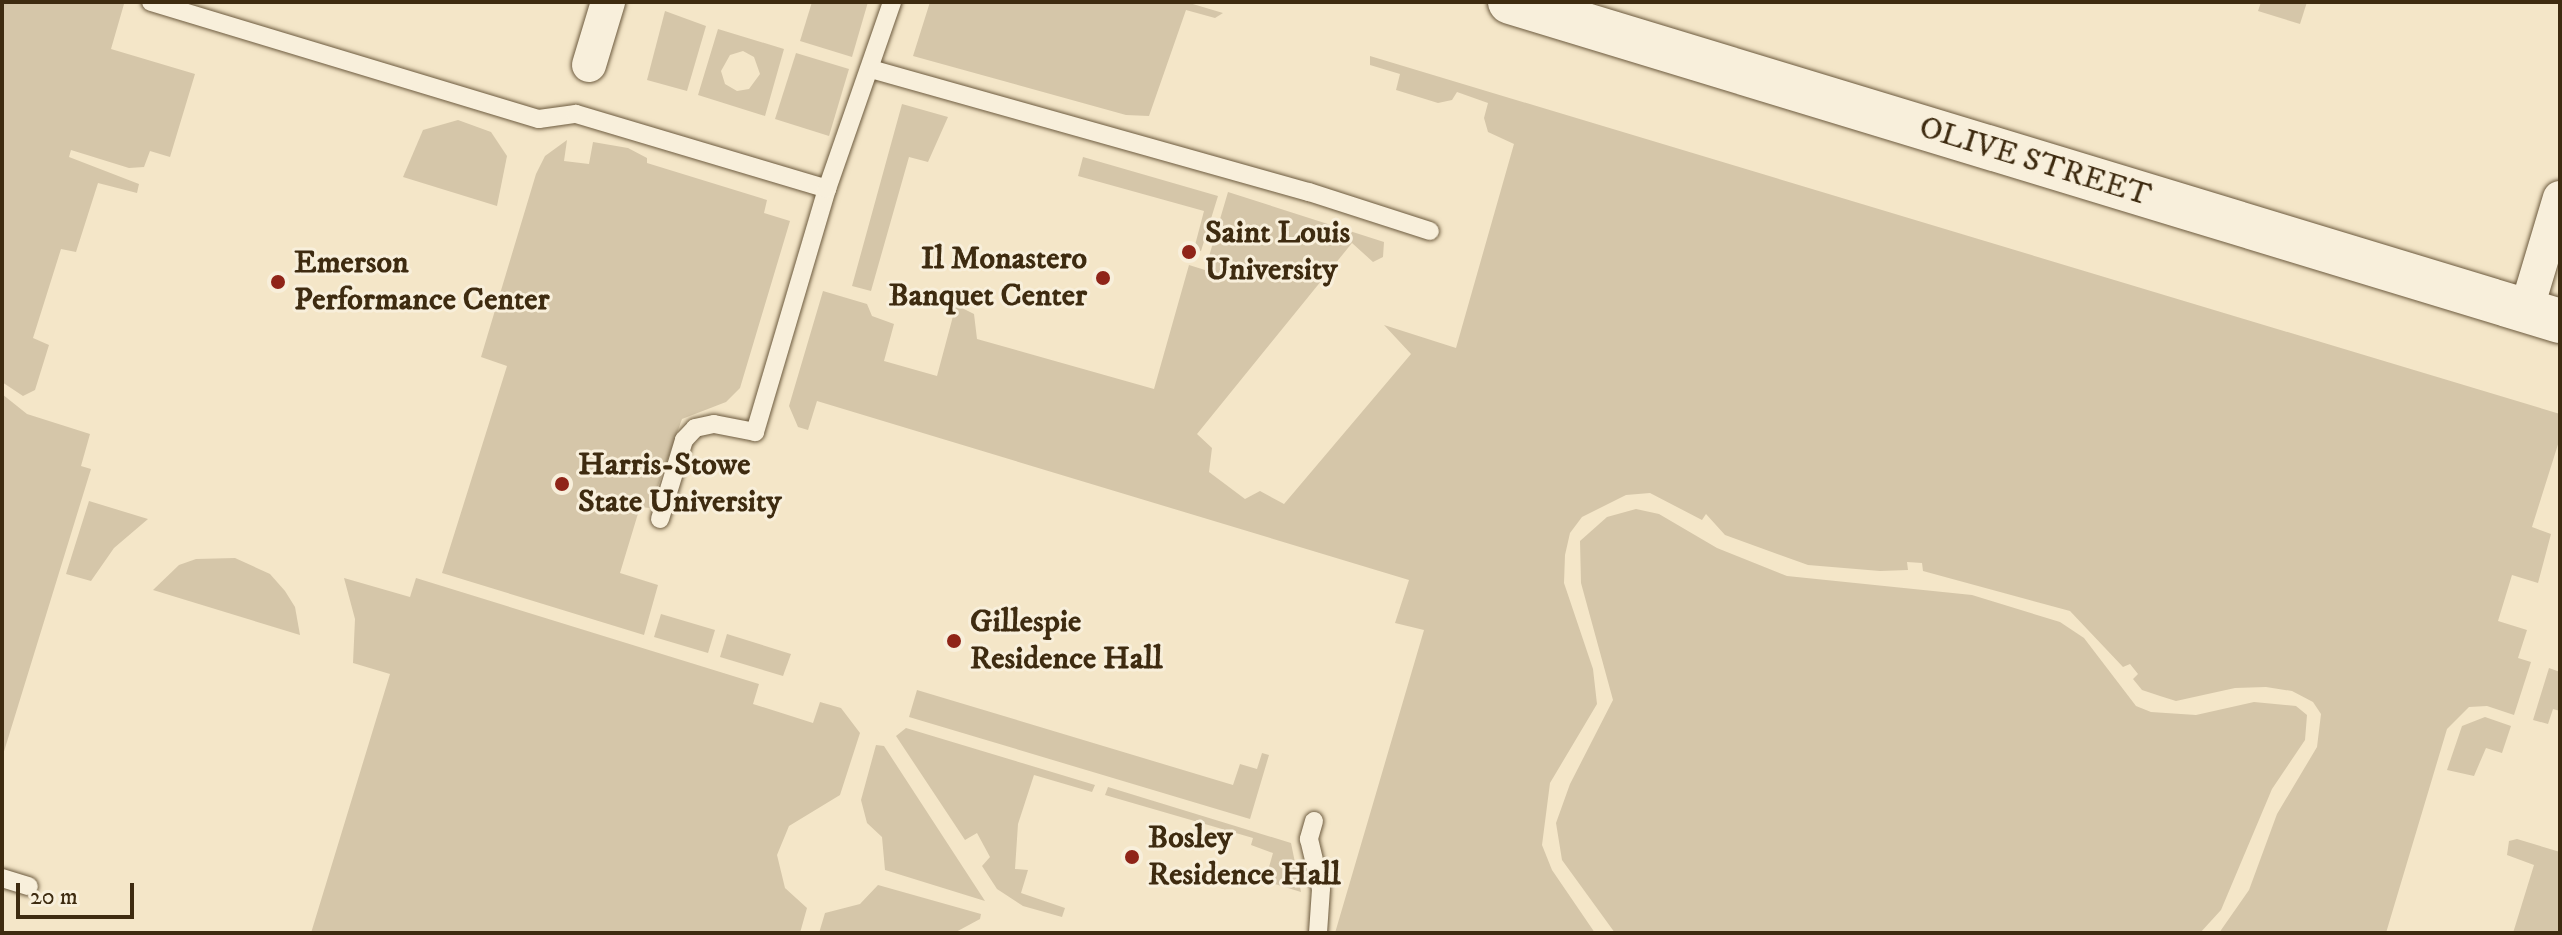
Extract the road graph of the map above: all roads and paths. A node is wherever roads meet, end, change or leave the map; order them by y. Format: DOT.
graph roads {
  1 [pos="151,2"];
  2 [pos="608,2"];
  3 [pos="892,2"];
  4 [pos="1510,2"];
  5 [pos="1567,10"];
  6 [pos="589,65"];
  7 [pos="871,69"];
  8 [pos="827,189"];
  9 [pos="2560,198"];
  10 [pos="1430,231"];
  11 [pos="2543,316"];
  12 [pos="660,519"];
  13 [pos="1314,821"];
  14 [pos="2,878"];
  15 [pos="29,886"];
  16 [pos="1318,933"];
  1 -- 8 [label="lane"];
  2 -- 6 [label="street"];
  3 -- 7 [label="lane"];
  4 -- 5 [label="main road, OLIVE STREET"];
  5 -- 11 [label="main road, OLIVE STREET"];
  7 -- 8 [label="lane"];
  7 -- 10 [label="lane"];
  8 -- 12 [label="lane"];
  9 -- 11 [label="street"];
  13 -- 16 [label="lane"];
  14 -- 15 [label="lane"];
}
